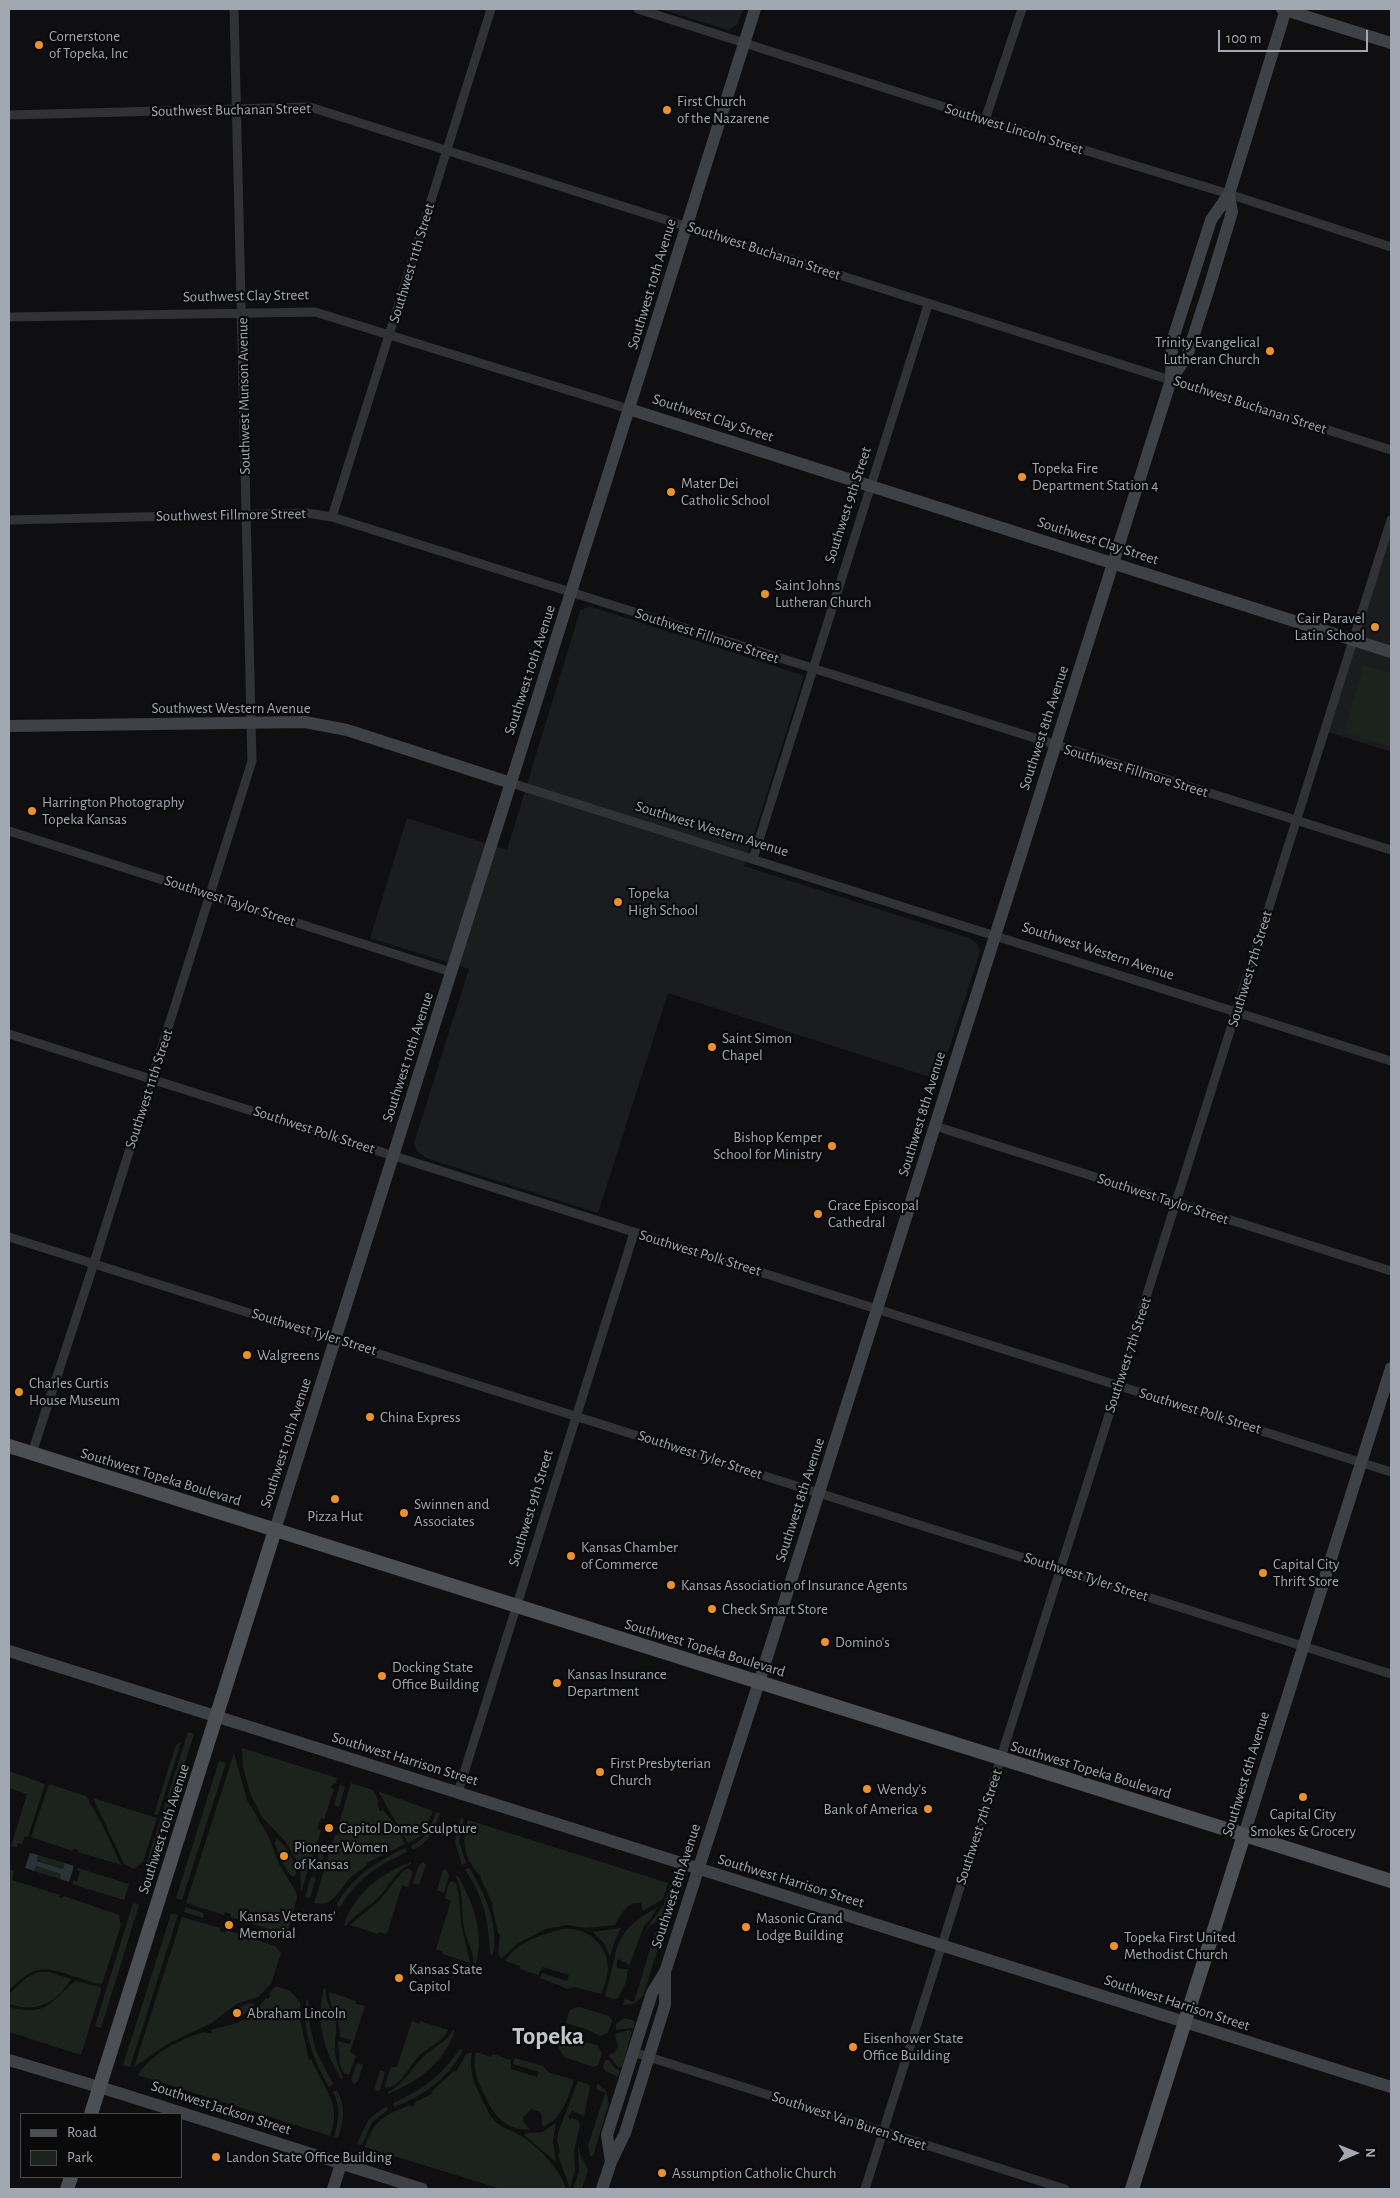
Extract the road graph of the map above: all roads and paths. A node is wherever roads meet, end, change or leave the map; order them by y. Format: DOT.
graph roads {
  1 [pos="234,9"];
  2 [pos="491,9"];
  3 [pos="638,9"];
  4 [pos="755,9"];
  5 [pos="1022,9"];
  6 [pos="1285,9"];
  7 [pos="744,43"];
  8 [pos="1391,44"];
  9 [pos="237,109"];
  10 [pos="9,115"];
  11 [pos="985,120"];
  12 [pos="447,150"];
  13 [pos="1229,194"];
  14 [pos="687,226"];
  15 [pos="1391,246"];
  16 [pos="928,305"];
  17 [pos="242,312"];
  18 [pos="9,318"];
  19 [pos="389,334"];
  20 [pos="1171,380"];
  21 [pos="629,408"];
  22 [pos="1391,450"];
  23 [pos="871,486"];
  24 [pos="246,515"];
  25 [pos="332,517"];
  26 [pos="9,520"];
  27 [pos="1391,520"];
  28 [pos="1113,563"];
  29 [pos="572,592"];
  30 [pos="1353,640"];
  31 [pos="1391,652"];
  32 [pos="813,669"];
  33 [pos="251,723"];
  34 [pos="9,726"];
  35 [pos="1056,745"];
  36 [pos="511,782"];
  37 [pos="1297,821"];
  38 [pos="9,831"];
  39 [pos="1391,850"];
  40 [pos="753,859"];
  41 [pos="210,894"];
  42 [pos="995,936"];
  43 [pos="452,972"];
  44 [pos="1237,1012"];
  45 [pos="9,1034"];
  46 [pos="1391,1061"];
  47 [pos="152,1079"];
  48 [pos="935,1126"];
  49 [pos="394,1155"];
  50 [pos="1177,1203"];
  51 [pos="634,1233"];
  52 [pos="9,1237"];
  53 [pos="94,1263"];
  54 [pos="1391,1271"];
  55 [pos="877,1309"];
  56 [pos="336,1339"];
  57 [pos="1391,1368"];
  58 [pos="1118,1386"];
  59 [pos="576,1415"];
  60 [pos="9,1446"];
  61 [pos="32,1453"];
  62 [pos="1361,1462"];
  63 [pos="1391,1472"];
  64 [pos="819,1492"];
  65 [pos="275,1530"];
  66 [pos="1061,1569"];
  67 [pos="517,1606"];
  68 [pos="1304,1646"];
  69 [pos="9,1651"];
  70 [pos="1391,1674"];
  71 [pos="760,1682"];
  72 [pos="216,1717"];
  73 [pos="1001,1758"];
  74 [pos="458,1792"];
  75 [pos="1244,1835"];
  76 [pos="698,1869"];
  77 [pos="1391,1881"];
  78 [pos="942,1946"];
  79 [pos="665,1972"];
  80 [pos="1185,2022"];
  81 [pos="633,2052"];
  82 [pos="648,2057"];
  83 [pos="9,2060"];
  84 [pos="99,2087"];
  85 [pos="1391,2087"];
  86 [pos="91,2113"];
  87 [pos="181,2113"];
  88 [pos="182,2113"];
  89 [pos="883,2132"];
  90 [pos="610,2162"];
  91 [pos="342,2164"];
  92 [pos="334,2189"];
  93 [pos="422,2189"];
  94 [pos="602,2189"];
  95 [pos="864,2189"];
  96 [pos="1065,2189"];
  97 [pos="1132,2189"];
  1 -- 9 [label="street, Southwest Munson Avenue"];
  2 -- 12 [label="street, Southwest 11th Street"];
  3 -- 7 [label="street, Southwest Lincoln Street"];
  4 -- 7 [label="main road, Southwest 10th Avenue"];
  5 -- 11 [label="street"];
  6 -- 8 [label="main road"];
  6 -- 13 [label="main road, Southwest 8th Avenue"];
  7 -- 11 [label="street, Southwest Lincoln Street"];
  7 -- 14 [label="main road, Southwest 10th Avenue"];
  9 -- 10 [label="street, Southwest Buchanan Street"];
  9 -- 12 [label="street, Southwest Buchanan Street"];
  9 -- 17 [label="street, Southwest Munson Avenue"];
  11 -- 13 [label="street, Southwest Lincoln Street"];
  12 -- 14 [label="street, Southwest Buchanan Street"];
  12 -- 19 [label="street, Southwest 11th Street"];
  13 -- 15 [label="street, Southwest Lincoln Street"];
  13 -- 20 [label="main road, Southwest 8th Avenue"];
  13 -- 20 [label="main road, Southwest 8th Avenue"];
  14 -- 16 [label="street, Southwest Buchanan Street"];
  14 -- 21 [label="main road, Southwest 10th Avenue"];
  16 -- 20 [label="street, Southwest Buchanan Street"];
  16 -- 23 [label="street, Southwest 9th Street"];
  17 -- 18 [label="street, Southwest Clay Street"];
  17 -- 19 [label="street, Southwest Clay Street"];
  17 -- 24 [label="street, Southwest Munson Avenue"];
  19 -- 21 [label="street, Southwest Clay Street"];
  19 -- 25 [label="street, Southwest 11th Street"];
  20 -- 22 [label="street, Southwest Buchanan Street"];
  20 -- 28 [label="main road, Southwest 8th Avenue"];
  21 -- 23 [label="main road, Southwest Clay Street"];
  21 -- 29 [label="main road, Southwest 10th Avenue"];
  23 -- 28 [label="main road, Southwest Clay Street"];
  23 -- 32 [label="street, Southwest 9th Street"];
  24 -- 25 [label="street, Southwest Fillmore Street"];
  24 -- 26 [label="street, Southwest Fillmore Street"];
  24 -- 33 [label="street, Southwest Munson Avenue"];
  25 -- 29 [label="street, Southwest Fillmore Street"];
  27 -- 30 [label="street, Southwest 7th Street"];
  28 -- 30 [label="main road, Southwest Clay Street"];
  28 -- 35 [label="main road, Southwest 8th Avenue"];
  29 -- 32 [label="street, Southwest Fillmore Street"];
  29 -- 36 [label="main road, Southwest 10th Avenue"];
  30 -- 31 [label="main road, Southwest Clay Street"];
  30 -- 37 [label="street, Southwest 7th Street"];
  32 -- 35 [label="street, Southwest Fillmore Street"];
  32 -- 40 [label="street, Southwest 9th Street"];
  33 -- 34 [label="main road, Southwest Western Avenue"];
  33 -- 36 [label="main road, Southwest Western Avenue"];
  33 -- 41 [label="street, Southwest 11th Street"];
  35 -- 37 [label="street, Southwest Fillmore Street"];
  35 -- 42 [label="main road, Southwest 8th Avenue"];
  36 -- 40 [label="street, Southwest Western Avenue"];
  36 -- 43 [label="main road, Southwest 10th Avenue"];
  37 -- 39 [label="street, Southwest Fillmore Street"];
  37 -- 44 [label="street, Southwest 7th Street"];
  38 -- 41 [label="street, Southwest Taylor Street"];
  40 -- 42 [label="street, Southwest Western Avenue"];
  41 -- 43 [label="street, Southwest Taylor Street"];
  41 -- 47 [label="street, Southwest 11th Street"];
  42 -- 44 [label="street, Southwest Western Avenue"];
  42 -- 48 [label="main road, Southwest 8th Avenue"];
  43 -- 49 [label="main road, Southwest 10th Avenue"];
  44 -- 46 [label="street, Southwest Western Avenue"];
  44 -- 50 [label="street, Southwest 7th Street"];
  45 -- 47 [label="street, Southwest Polk Street"];
  47 -- 49 [label="street, Southwest Polk Street"];
  47 -- 53 [label="street, Southwest 11th Street"];
  48 -- 50 [label="street, Southwest Taylor Street"];
  48 -- 55 [label="main road, Southwest 8th Avenue"];
  49 -- 51 [label="street, Southwest Polk Street"];
  49 -- 56 [label="main road, Southwest 10th Avenue"];
  50 -- 54 [label="street, Southwest Taylor Street"];
  50 -- 58 [label="street, Southwest 7th Street"];
  51 -- 55 [label="street, Southwest Polk Street"];
  51 -- 59 [label="street, Southwest 9th Street"];
  52 -- 53 [label="street, Southwest Tyler Street"];
  53 -- 56 [label="street, Southwest Tyler Street"];
  53 -- 61 [label="street, Southwest 11th Street"];
  55 -- 58 [label="street, Southwest Polk Street"];
  55 -- 64 [label="main road, Southwest 8th Avenue"];
  56 -- 59 [label="street, Southwest Tyler Street"];
  56 -- 65 [label="main road, Southwest 10th Avenue"];
  57 -- 62 [label="main road, Southwest 6th Avenue"];
  58 -- 62 [label="street, Southwest Polk Street"];
  58 -- 66 [label="street, Southwest 7th Street"];
  59 -- 64 [label="street, Southwest Tyler Street"];
  59 -- 67 [label="street, Southwest 9th Street"];
  60 -- 61 [label="main road, Southwest Topeka Boulevard"];
  61 -- 65 [label="main road, Southwest Topeka Boulevard"];
  62 -- 63 [label="street, Southwest Polk Street"];
  62 -- 68 [label="main road, Southwest 6th Avenue"];
  64 -- 66 [label="street, Southwest Tyler Street"];
  64 -- 71 [label="main road, Southwest 8th Avenue"];
  65 -- 67 [label="main road, Southwest Topeka Boulevard"];
  65 -- 72 [label="main road, Southwest 10th Avenue"];
  66 -- 68 [label="street, Southwest Tyler Street"];
  66 -- 73 [label="street, Southwest 7th Street"];
  67 -- 71 [label="main road, Southwest Topeka Boulevard"];
  67 -- 74 [label="street, Southwest 9th Street"];
  68 -- 70 [label="street, Southwest Tyler Street"];
  68 -- 75 [label="main road, Southwest 6th Avenue"];
  69 -- 72 [label="main road, Southwest Harrison Street"];
  71 -- 73 [label="main road, Southwest Topeka Boulevard"];
  71 -- 76 [label="main road, Southwest 8th Avenue"];
  72 -- 74 [label="main road, Southwest Harrison Street"];
  72 -- 84 [label="main road, Southwest 10th Avenue"];
  73 -- 75 [label="main road, Southwest Topeka Boulevard"];
  73 -- 78 [label="street, Southwest 7th Street"];
  74 -- 76 [label="main road, Southwest Harrison Street"];
  75 -- 77 [label="main road, Southwest Topeka Boulevard"];
  75 -- 80 [label="main road, Southwest 6th Avenue"];
  76 -- 78 [label="main road, Southwest Harrison Street"];
  76 -- 79 [label="main road, Southwest 8th Avenue"];
  78 -- 80 [label="main road, Southwest Harrison Street"];
  78 -- 89 [label="street, Southwest 7th Street"];
  79 -- 81 [label="main road, Southwest 8th Avenue"];
  79 -- 82 [label="main road, Southwest 8th Avenue"];
  80 -- 85 [label="main road, Southwest Harrison Street"];
  80 -- 97 [label="main road, Southwest 6th Avenue"];
  81 -- 82 [label="street, Southwest Van Buren Street"];
  81 -- 90 [label="main road, Southwest 8th Avenue"];
  82 -- 89 [label="street, Southwest Van Buren Street"];
  82 -- 90 [label="main road, Southwest 8th Avenue"];
  83 -- 84 [label="main road, Southwest Jackson Street"];
  84 -- 86 [label="main road, Southwest 10th Avenue"];
  84 -- 87 [label="main road, Southwest Jackson Street"];
  88 -- 91 [label="main road, Southwest Jackson Street"];
  89 -- 95 [label="street, Southwest 7th Street"];
  89 -- 96 [label="street, Southwest Van Buren Street"];
  90 -- 94 [label="main road, Southwest 8th Avenue"];
  91 -- 92 [label="main road"];
  91 -- 93 [label="main road, Southwest Jackson Street"];
}
